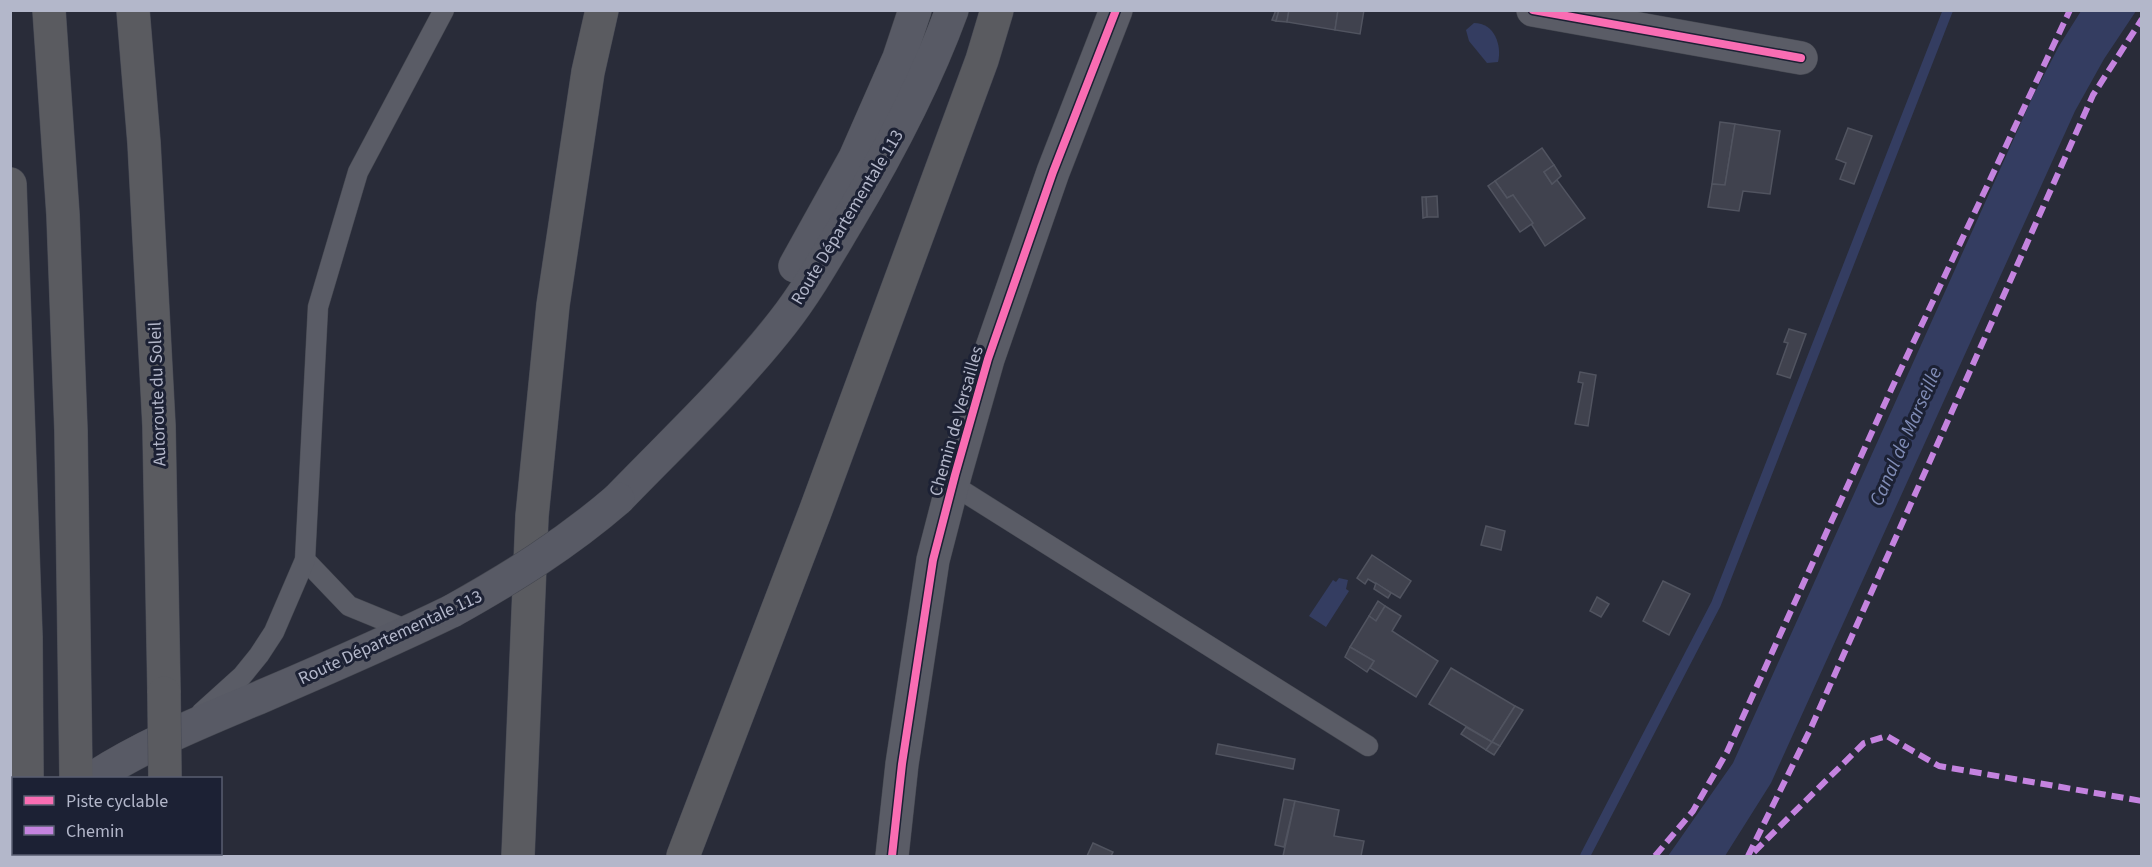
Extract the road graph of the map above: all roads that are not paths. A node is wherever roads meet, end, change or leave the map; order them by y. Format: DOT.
graph roads {
  1 [pos="49,10"];
  2 [pos="133,10"];
  3 [pos="444,10"];
  4 [pos="602,10"];
  5 [pos="915,10"];
  6 [pos="952,10"];
  7 [pos="997,10"];
  8 [pos="1116,10"];
  9 [pos="1533,10"];
  10 [pos="1801,58"];
  11 [pos="10,184"];
  12 [pos="660,456"];
  13 [pos="953,485"];
  14 [pos="305,560"];
  15 [pos="410,631"];
  16 [pos="181,730"];
  17 [pos="1368,746"];
  18 [pos="27,772"];
  19 [pos="76,777"];
  20 [pos="95,777"];
  21 [pos="165,777"];
  22 [pos="518,856"];
  23 [pos="683,856"];
  24 [pos="892,856"];
  1 -- 19 [label="highway"];
  2 -- 21 [label="highway, Autoroute du Soleil, bridge"];
  3 -- 14 [label="lane"];
  4 -- 22 [label="highway"];
  5 -- 12 [label="main road, Route Départementale 113"];
  6 -- 12 [label="main road, Route Départementale 113"];
  7 -- 23 [label="highway"];
  8 -- 13 [label="street, Chemin de Versailles"];
  9 -- 10 [label="street"];
  11 -- 18 [label="highway"];
  12 -- 15 [label="main road, Route Départementale 113, bridge"];
  13 -- 17 [label="lane"];
  13 -- 24 [label="street, Chemin de Versailles"];
  14 -- 15 [label="lane"];
  14 -- 16 [label="lane"];
  15 -- 16 [label="main road, Route Départementale 113"];
  16 -- 20 [label="main road, Route Départementale 113"];
}
